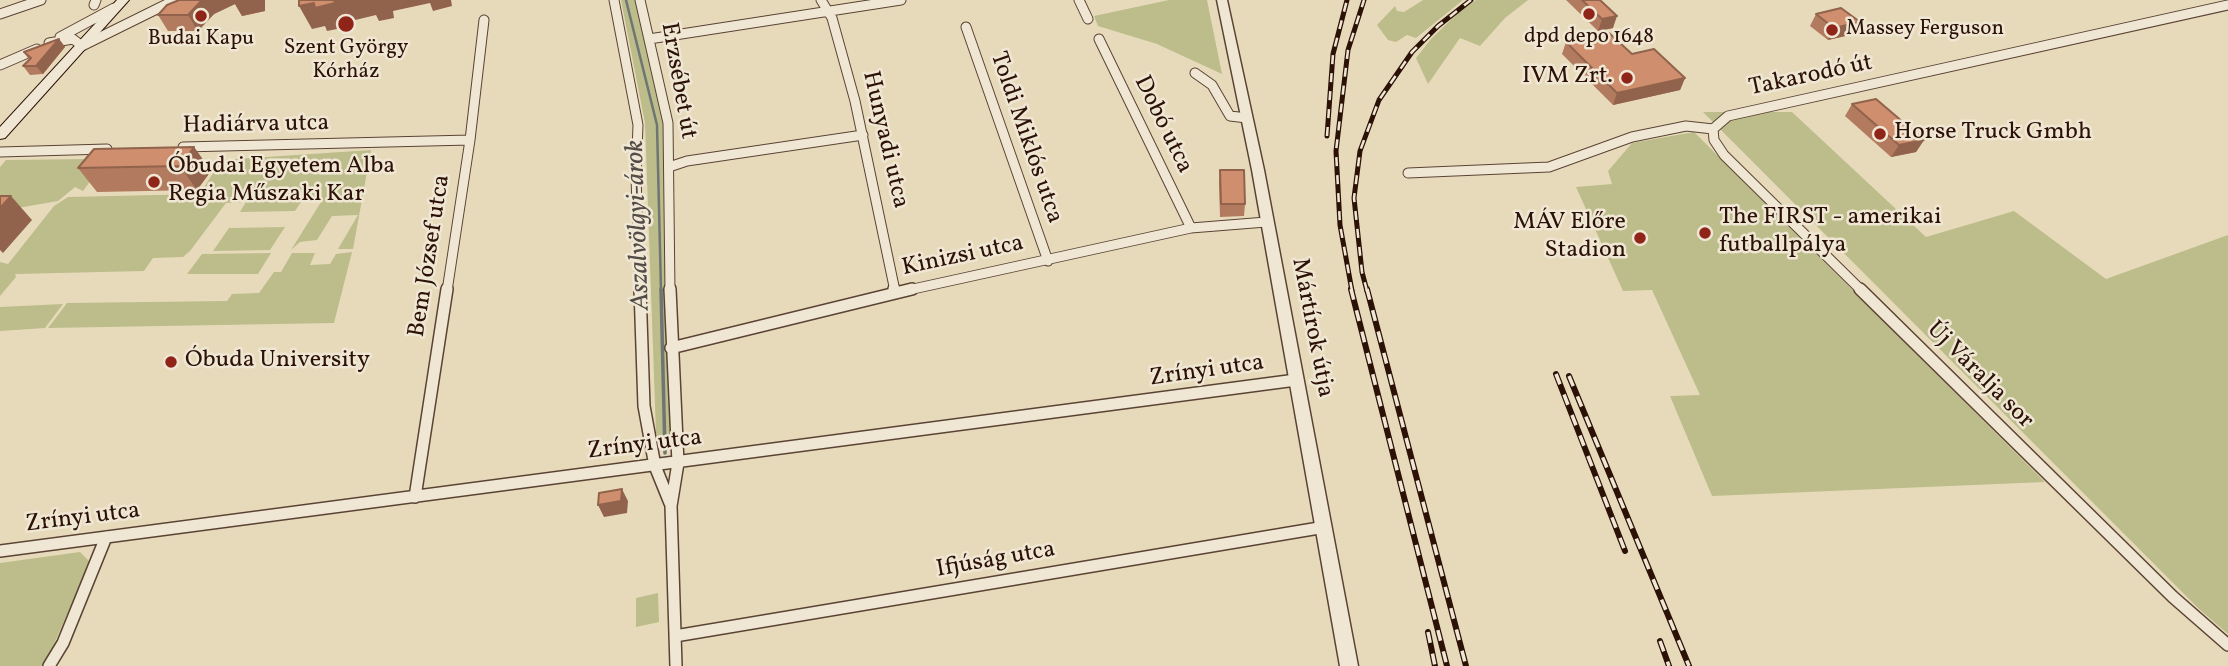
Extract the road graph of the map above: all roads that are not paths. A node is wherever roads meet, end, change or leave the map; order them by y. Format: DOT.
graph roads {
  1 [pos="41,0"];
  2 [pos="175,0"];
  3 [pos="614,0"];
  4 [pos="640,0"];
  5 [pos="821,0"];
  6 [pos="901,0"];
  7 [pos="1079,0"];
  8 [pos="1222,0"];
  9 [pos="120,3"];
  10 [pos="2228,5"];
  11 [pos="829,9"];
  12 [pos="0,14"];
  13 [pos="1088,19"];
  14 [pos="484,20"];
  15 [pos="117,27"];
  16 [pos="966,27"];
  17 [pos="95,31"];
  18 [pos="649,39"];
  19 [pos="1099,39"];
  20 [pos="49,43"];
  21 [pos="82,46"];
  22 [pos="0,65"];
  23 [pos="1195,73"];
  24 [pos="1247,118"];
  25 [pos="1713,129"];
  26 [pos="0,135"];
  27 [pos="863,135"];
  28 [pos="470,141"];
  29 [pos="172,148"];
  30 [pos="120,149"];
  31 [pos="0,152"];
  32 [pos="669,167"];
  33 [pos="1408,173"];
  34 [pos="1266,222"];
  35 [pos="1191,228"];
  36 [pos="1048,261"];
  37 [pos="895,293"];
  38 [pos="671,348"];
  39 [pos="1296,380"];
  40 [pos="678,463"];
  41 [pos="656,466"];
  42 [pos="415,498"];
  43 [pos="671,506"];
  44 [pos="1325,527"];
  45 [pos="106,537"];
  46 [pos="0,551"];
  47 [pos="675,636"];
  48 [pos="2228,645"];
  49 [pos="49,666"];
  50 [pos="676,666"];
  51 [pos="1349,666"];
  1 -- 12 [label="street"];
  2 -- 15 [label="street"];
  3 -- 41 [label="street, Erzsébet út"];
  4 -- 18 [label="street, Erzsébet út"];
  5 -- 11 [label="street, Hunyadi utca"];
  6 -- 11 [label="street"];
  7 -- 13 [label="street"];
  8 -- 24 [label="street, Mártírok útja"];
  9 -- 17 [label="main road"];
  9 -- 20 [label="street"];
  10 -- 25 [label="street, Takarodó út"];
  11 -- 18 [label="street"];
  11 -- 27 [label="street, Hunyadi utca"];
  14 -- 28 [label="street, Bem József utca"];
  15 -- 17 [label="street"];
  15 -- 21 [label="street"];
  16 -- 36 [label="street, Toldi Miklós utca"];
  17 -- 20 [label="street"];
  17 -- 21 [label="main road"];
  18 -- 32 [label="street, Erzsébet út"];
  19 -- 35 [label="street, Dobó utca"];
  20 -- 21 [label="street"];
  20 -- 22 [label="street"];
  21 -- 26 [label="main road"];
  23 -- 24 [label="street"];
  24 -- 34 [label="street, Mártírok útja"];
  25 -- 33 [label="street"];
  25 -- 48 [label="street, Új Váralja sor"];
  27 -- 32 [label="street"];
  27 -- 37 [label="street, Hunyadi utca"];
  28 -- 29 [label="street, Hadiárva utca"];
  28 -- 42 [label="street, Bem József utca"];
  30 -- 31 [label="street"];
  32 -- 38 [label="street, Erzsébet út"];
  34 -- 35 [label="street, Kinizsi utca"];
  34 -- 39 [label="street, Mártírok útja"];
  35 -- 36 [label="street, Kinizsi utca"];
  36 -- 37 [label="street, Kinizsi utca"];
  37 -- 38 [label="street, Kinizsi utca"];
  38 -- 40 [label="street, Erzsébet út"];
  39 -- 40 [label="street, Zrínyi utca"];
  39 -- 44 [label="street, Mártírok útja"];
  40 -- 41 [label="street, Zrínyi utca"];
  40 -- 43 [label="street, Erzsébet út"];
  41 -- 42 [label="street, Zrínyi utca"];
  41 -- 43 [label="street, Erzsébet út"];
  42 -- 45 [label="street, Zrínyi utca"];
  43 -- 47 [label="street, Erzsébet út"];
  44 -- 47 [label="street, Ifjúság utca"];
  44 -- 51 [label="street, Mártírok útja"];
  45 -- 46 [label="street, Zrínyi utca"];
  45 -- 49 [label="street"];
  47 -- 50 [label="street, Erzsébet út"];
}
